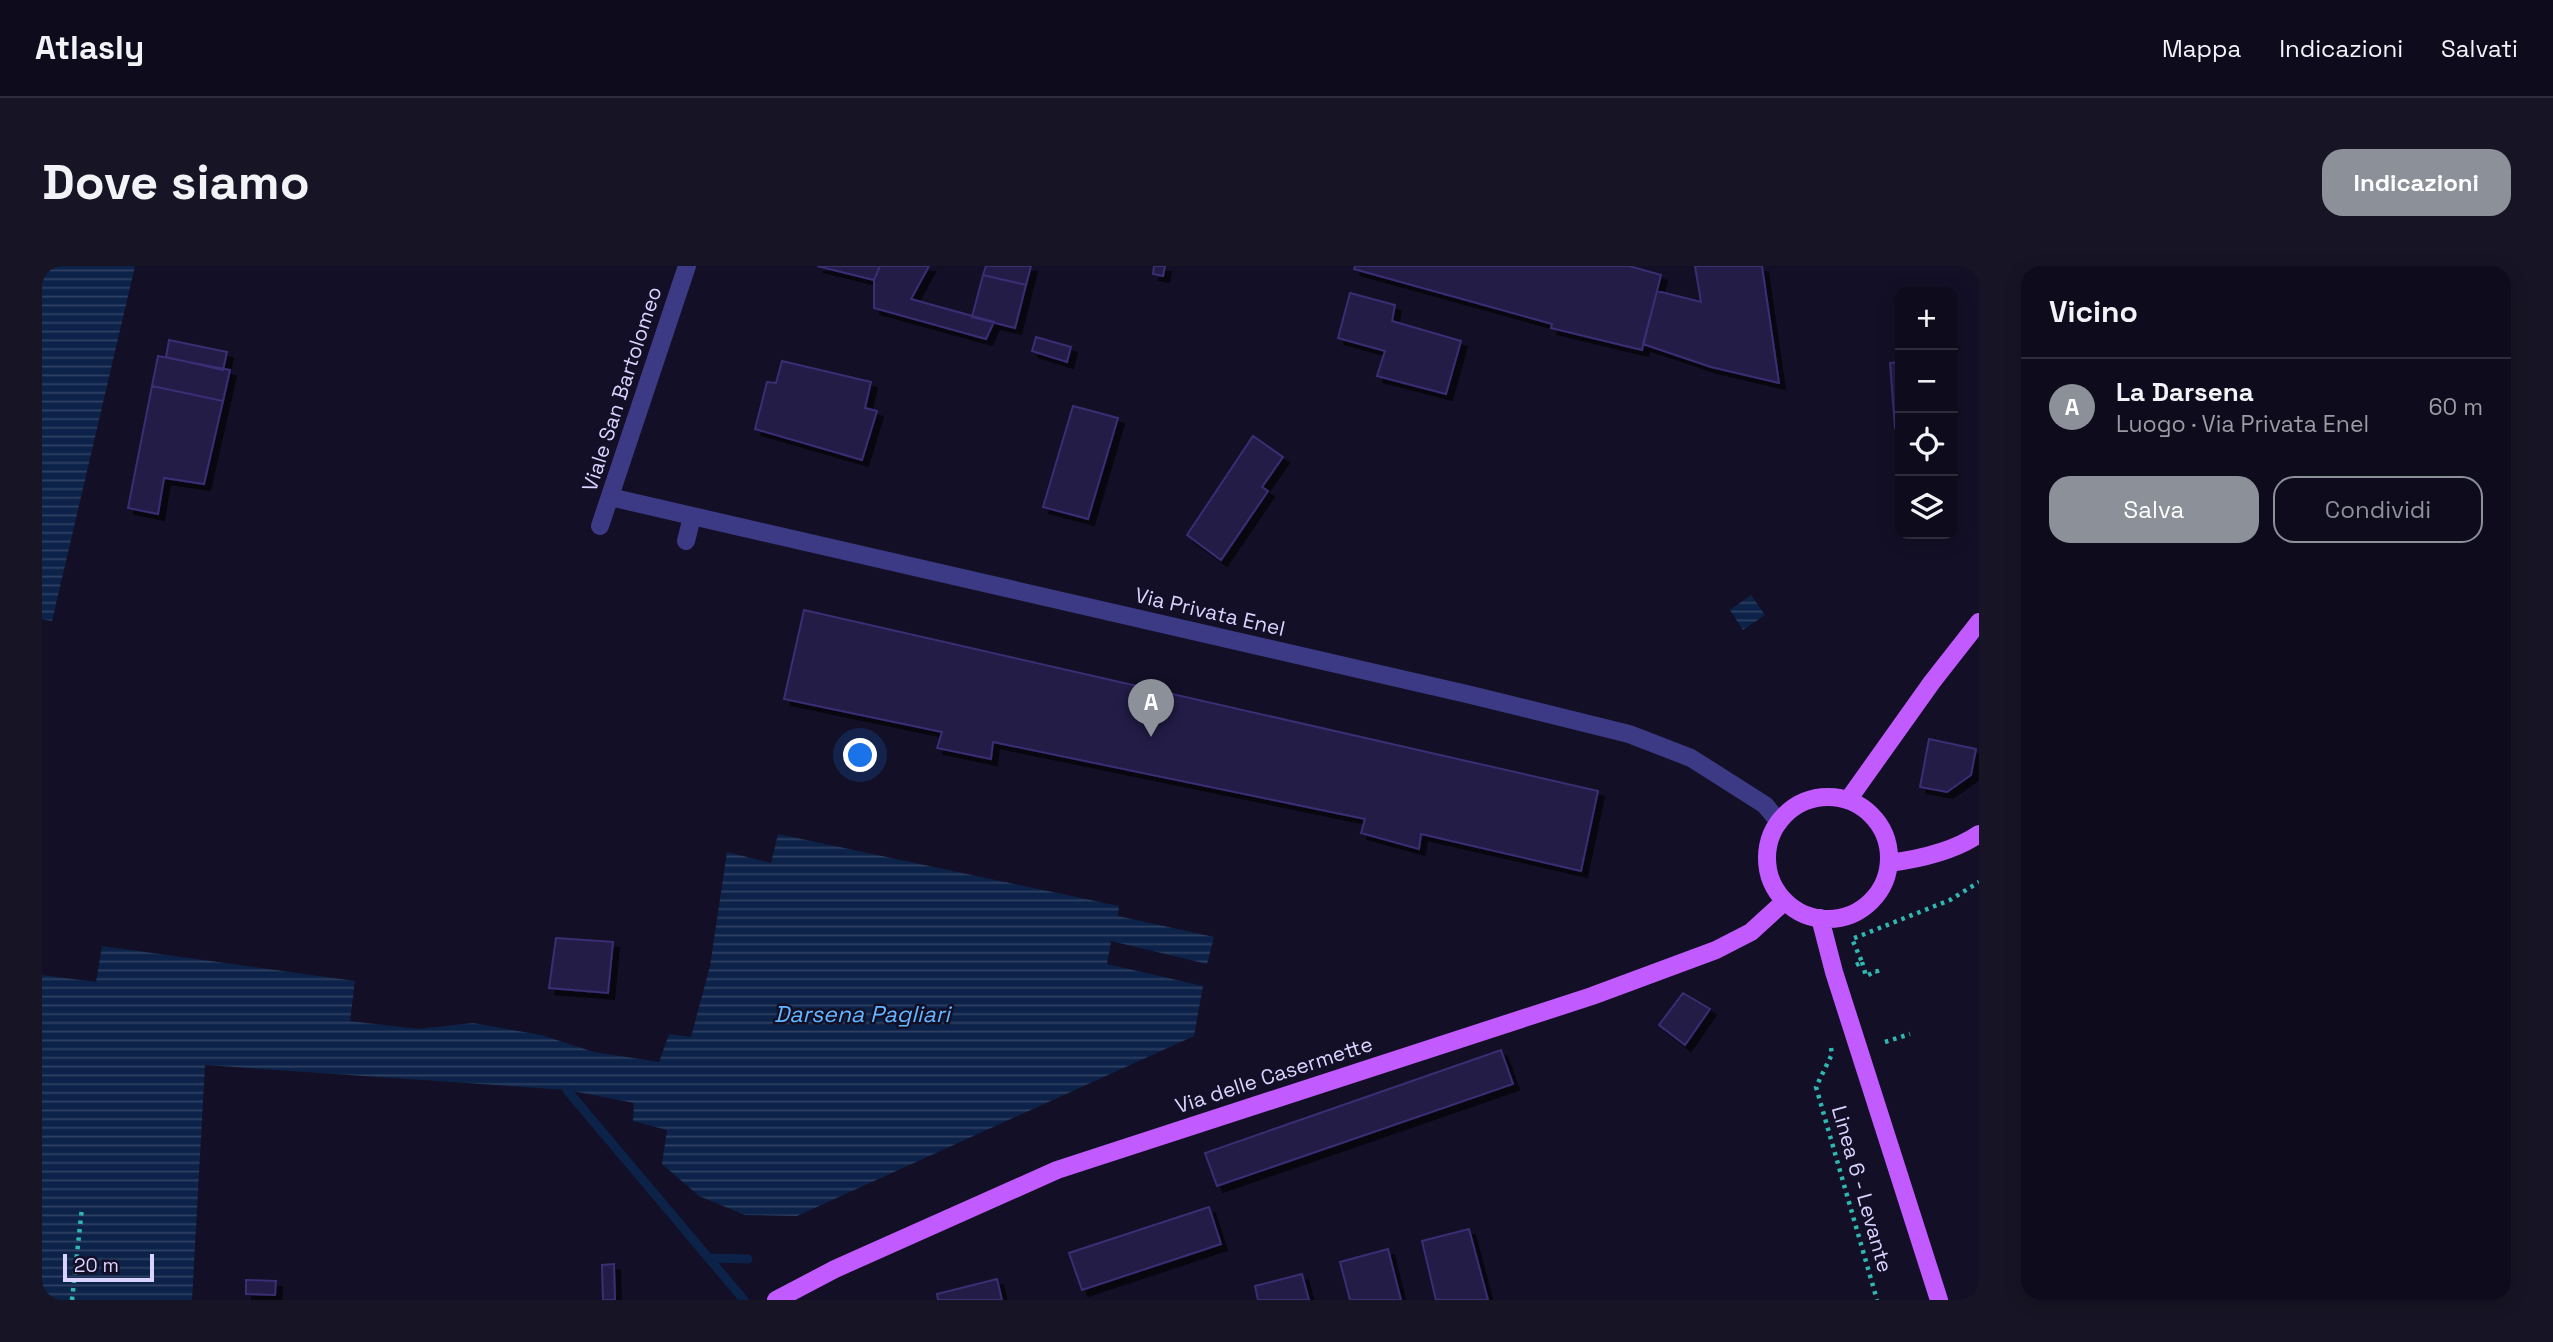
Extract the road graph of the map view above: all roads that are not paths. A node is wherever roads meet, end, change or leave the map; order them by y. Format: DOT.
graph roads {
  1 [pos="687,266"];
  2 [pos="610,497"];
  3 [pos="692,517"];
  4 [pos="600,526"];
  5 [pos="686,541"];
  6 [pos="1979,622"];
  7 [pos="1848,800"];
  8 [pos="1779,822"];
  9 [pos="1979,834"];
  10 [pos="1889,863"];
  11 [pos="1786,901"];
  12 [pos="1820,918"];
  13 [pos="776,1300"];
  14 [pos="1939,1300"];
  1 -- 2 [label="street, Viale San Bartolomeo"];
  2 -- 3 [label="street, Via Privata Enel"];
  2 -- 4 [label="street, Viale San Bartolomeo"];
  3 -- 5 [label="street"];
  3 -- 8 [label="street, Via Privata Enel"];
  6 -- 7 [label="main road"];
  7 -- 8 [label="main road"];
  7 -- 10 [label="main road"];
  8 -- 11 [label="main road"];
  9 -- 10 [label="main road"];
  10 -- 12 [label="main road"];
  11 -- 12 [label="main road"];
  11 -- 13 [label="main road, Via delle Casermette"];
  12 -- 14 [label="main road"];
}
